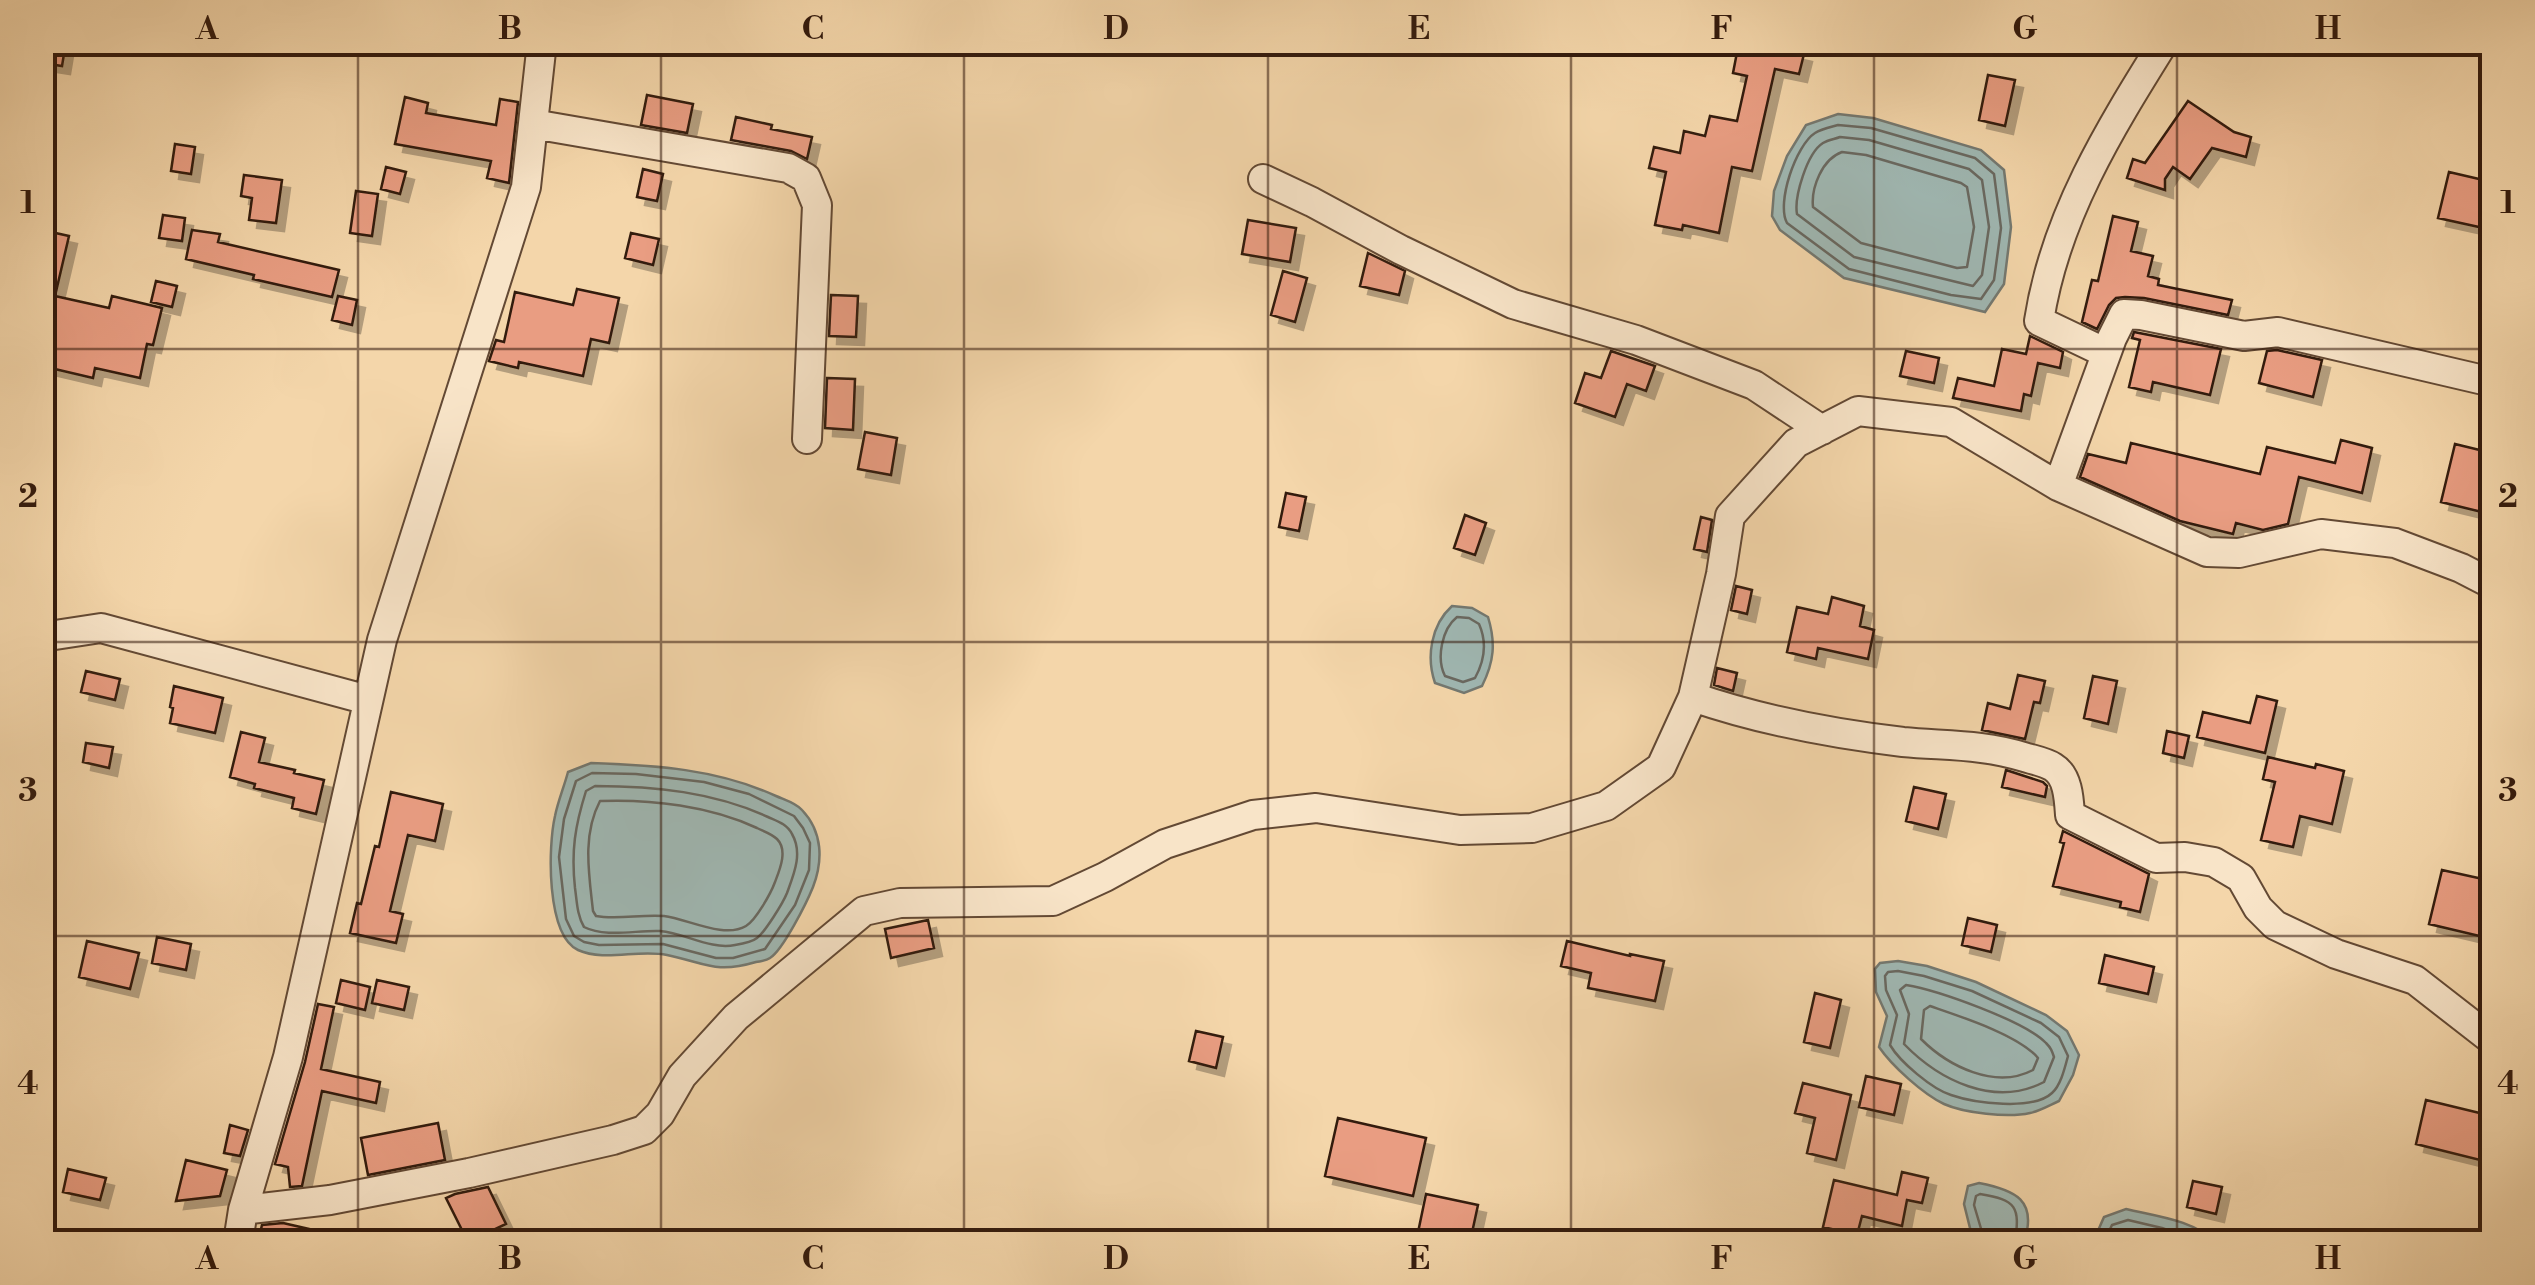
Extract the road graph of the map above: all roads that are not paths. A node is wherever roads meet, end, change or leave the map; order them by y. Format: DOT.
graph roads {
  1 [pos="542,42"];
  2 [pos="2164,42"];
  3 [pos="533,124"];
  4 [pos="1263,179"];
  5 [pos="2106,354"];
  6 [pos="2492,382"];
  7 [pos="1822,430"];
  8 [pos="807,439"];
  9 [pos="2058,486"];
  10 [pos="2492,584"];
  11 [pos="42,637"];
  12 [pos="1693,697"];
  13 [pos="368,700"];
  14 [pos="2492,1040"];
  15 [pos="243,1210"];
  16 [pos="238,1242"];
  1 -- 3 [label="street"];
  2 -- 5 [label="street"];
  3 -- 8 [label="street"];
  3 -- 13 [label="street"];
  4 -- 7 [label="street"];
  5 -- 6 [label="street"];
  5 -- 9 [label="street"];
  7 -- 9 [label="street"];
  7 -- 12 [label="street"];
  9 -- 10 [label="street"];
  11 -- 13 [label="street"];
  12 -- 14 [label="street"];
  12 -- 15 [label="street"];
  13 -- 15 [label="street"];
  15 -- 16 [label="street"];
}
